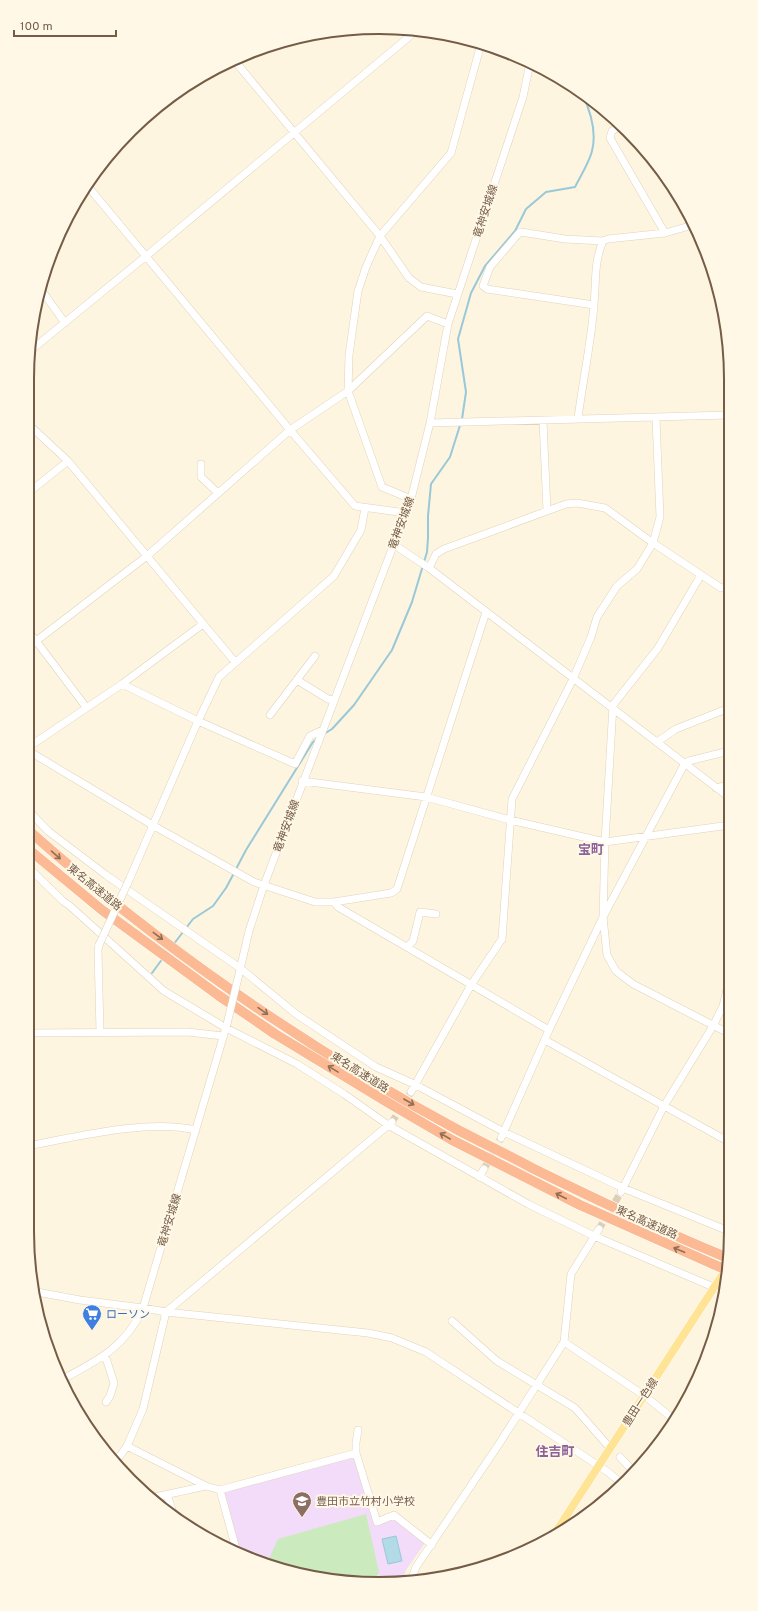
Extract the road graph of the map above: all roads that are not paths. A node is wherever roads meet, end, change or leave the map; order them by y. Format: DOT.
graph roads {
  1 [pos="410,36"];
  2 [pos="480,49"];
  3 [pos="238,64"];
  4 [pos="529,69"];
  5 [pos="616,129"];
  6 [pos="293,132"];
  7 [pos="90,189"];
  8 [pos="688,226"];
  9 [pos="665,233"];
  10 [pos="380,236"];
  11 [pos="603,241"];
  12 [pos="145,257"];
  13 [pos="457,294"];
  14 [pos="45,295"];
  15 [pos="594,305"];
  16 [pos="65,322"];
  17 [pos="448,324"];
  18 [pos="36,346"];
  19 [pos="348,391"];
  20 [pos="724,415"];
  21 [pos="578,418"];
  22 [pos="656,418"];
  23 [pos="543,420"];
  24 [pos="430,423"];
  25 [pos="34,429"];
  26 [pos="290,430"];
  27 [pos="68,461"];
  28 [pos="201,464"];
  29 [pos="34,488"];
  30 [pos="218,493"];
  31 [pos="410,499"];
  32 [pos="365,508"];
  33 [pos="547,511"];
  34 [pos="406,513"];
  35 [pos="653,543"];
  36 [pos="393,544"];
  37 [pos="147,556"];
  38 [pos="429,568"];
  39 [pos="701,575"];
  40 [pos="724,588"];
  41 [pos="486,612"];
  42 [pos="203,624"];
  43 [pos="34,638"];
  44 [pos="36,641"];
  45 [pos="315,656"];
  46 [pos="235,662"];
  47 [pos="573,679"];
  48 [pos="297,680"];
  49 [pos="122,684"];
  50 [pos="334,700"];
  51 [pos="86,707"];
  52 [pos="613,709"];
  53 [pos="724,710"];
  54 [pos="270,715"];
  55 [pos="198,721"];
  56 [pos="323,730"];
  57 [pos="657,742"];
  58 [pos="34,743"];
  59 [pos="724,751"];
  60 [pos="34,752"];
  61 [pos="685,763"];
  62 [pos="302,781"];
  63 [pos="724,786"];
  64 [pos="716,788"];
  65 [pos="724,794"];
  66 [pos="426,796"];
  67 [pos="34,816"];
  68 [pos="510,820"];
  69 [pos="154,826"];
  70 [pos="724,826"];
  71 [pos="34,835"];
  72 [pos="645,837"];
  73 [pos="605,842"];
  74 [pos="34,854"];
  75 [pos="34,873"];
  76 [pos="264,885"];
  77 [pos="334,902"];
  78 [pos="436,914"];
  79 [pos="603,917"];
  80 [pos="407,947"];
  81 [pos="240,971"];
  82 [pos="471,985"];
  83 [pos="724,1002"];
  84 [pos="226,1026"];
  85 [pos="714,1026"];
  86 [pos="549,1030"];
  87 [pos="724,1031"];
  88 [pos="100,1032"];
  89 [pos="34,1033"];
  90 [pos="223,1036"];
  91 [pos="545,1040"];
  92 [pos="414,1084"];
  93 [pos="411,1092"];
  94 [pos="664,1106"];
  95 [pos="390,1123"];
  96 [pos="196,1130"];
  97 [pos="503,1135"];
  98 [pos="724,1139"];
  99 [pos="34,1145"];
  100 [pos="484,1170"];
  101 [pos="479,1177"];
  102 [pos="622,1190"];
  103 [pos="724,1229"];
  104 [pos="596,1232"];
  105 [pos="723,1255"];
  106 [pos="722,1268"];
  107 [pos="721,1276"];
  108 [pos="714,1287"];
  109 [pos="719,1289"];
  110 [pos="40,1293"];
  111 [pos="143,1308"];
  112 [pos="166,1312"];
  113 [pos="452,1321"];
  114 [pos="564,1342"];
  115 [pos="105,1355"];
  116 [pos="66,1377"];
  117 [pos="536,1385"];
  118 [pos="645,1396"];
  119 [pos="106,1402"];
  120 [pos="519,1412"];
  121 [pos="670,1417"];
  122 [pos="358,1430"];
  123 [pos="128,1446"];
  124 [pos="610,1448"];
  125 [pos="356,1453"];
  126 [pos="118,1457"];
  127 [pos="620,1457"];
  128 [pos="599,1466"];
  129 [pos="630,1468"];
  130 [pos="618,1481"];
  131 [pos="206,1486"];
  132 [pos="220,1490"];
  133 [pos="167,1494"];
  134 [pos="158,1496"];
  135 [pos="172,1508"];
  136 [pos="560,1526"];
  137 [pos="235,1545"];
  138 [pos="432,1545"];
  139 [pos="413,1575"];
  1 -- 6 [label="street"];
  2 -- 10 [label="street"];
  3 -- 6 [label="street"];
  4 -- 13 [label="street, 竜神安城線"];
  5 -- 9 [label="street"];
  6 -- 10 [label="street"];
  6 -- 12 [label="street"];
  7 -- 12 [label="street"];
  8 -- 9 [label="street"];
  9 -- 11 [label="street"];
  10 -- 13 [label="street"];
  10 -- 19 [label="street"];
  11 -- 15 [label="street"];
  11 -- 15 [label="street"];
  12 -- 16 [label="street"];
  12 -- 26 [label="street"];
  13 -- 17 [label="street, 竜神安城線"];
  14 -- 16 [label="street"];
  15 -- 21 [label="street"];
  16 -- 18 [label="street"];
  17 -- 19 [label="street"];
  17 -- 24 [label="street, 竜神安城線"];
  19 -- 26 [label="street"];
  19 -- 31 [label="street"];
  20 -- 22 [label="street"];
  21 -- 22 [label="street"];
  21 -- 23 [label="street"];
  22 -- 35 [label="street"];
  23 -- 24 [label="street"];
  23 -- 33 [label="street"];
  24 -- 31 [label="street, 竜神安城線"];
  25 -- 27 [label="street"];
  26 -- 30 [label="street"];
  26 -- 32 [label="street"];
  27 -- 29 [label="street"];
  27 -- 37 [label="street"];
  28 -- 30 [label="street"];
  30 -- 37 [label="street"];
  31 -- 34 [label="street, 竜神安城線"];
  32 -- 34 [label="street"];
  32 -- 46 [label="street"];
  33 -- 35 [label="street"];
  33 -- 38 [label="street"];
  34 -- 36 [label="street, 竜神安城線"];
  35 -- 39 [label="street"];
  35 -- 47 [label="street"];
  36 -- 38 [label="street"];
  36 -- 50 [label="street, 竜神安城線"];
  37 -- 42 [label="street"];
  37 -- 44 [label="street"];
  38 -- 41 [label="street"];
  39 -- 40 [label="street"];
  39 -- 52 [label="street"];
  41 -- 47 [label="street"];
  41 -- 66 [label="street"];
  42 -- 46 [label="street"];
  42 -- 49 [label="street"];
  43 -- 44 [label="street"];
  44 -- 51 [label="street"];
  45 -- 48 [label="street"];
  46 -- 55 [label="street"];
  47 -- 52 [label="street"];
  47 -- 68 [label="street"];
  48 -- 50 [label="street"];
  48 -- 54 [label="street"];
  49 -- 51 [label="street"];
  49 -- 55 [label="street"];
  50 -- 56 [label="street, 竜神安城線"];
  51 -- 58 [label="street"];
  52 -- 57 [label="street"];
  52 -- 73 [label="street"];
  53 -- 57 [label="street"];
  55 -- 56 [label="street"];
  55 -- 69 [label="street"];
  56 -- 62 [label="street, 竜神安城線"];
  57 -- 61 [label="street"];
  59 -- 61 [label="street"];
  60 -- 69 [label="street"];
  61 -- 64 [label="street"];
  61 -- 72 [label="street"];
  62 -- 66 [label="street"];
  62 -- 76 [label="street, 竜神安城線"];
  63 -- 64 [label="street"];
  64 -- 65 [label="street"];
  66 -- 68 [label="street"];
  66 -- 77 [label="street"];
  67 -- 81 [label="street"];
  68 -- 73 [label="street"];
  68 -- 82 [label="street"];
  69 -- 76 [label="street"];
  69 -- 88 [label="street, bridge"];
  70 -- 72 [label="street"];
  71 -- 105 [label="highway, 東名高速道路, one-way"];
  72 -- 73 [label="street"];
  72 -- 79 [label="street"];
  73 -- 79 [label="street"];
  106 -- 74 [label="highway, 東名高速道路, one-way, bridge"];
  75 -- 84 [label="street"];
  76 -- 77 [label="street"];
  76 -- 81 [label="street, 竜神安城線"];
  77 -- 80 [label="street"];
  78 -- 80 [label="street"];
  79 -- 85 [label="street"];
  79 -- 86 [label="street"];
  80 -- 82 [label="street"];
  81 -- 84 [label="street, 竜神安城線, bridge"];
  81 -- 92 [label="street"];
  82 -- 86 [label="street"];
  82 -- 92 [label="street"];
  83 -- 85 [label="street"];
  84 -- 90 [label="street, 竜神安城線"];
  84 -- 95 [label="street"];
  85 -- 87 [label="street"];
  85 -- 94 [label="street"];
  86 -- 91 [label="street"];
  88 -- 89 [label="street"];
  88 -- 90 [label="street"];
  90 -- 96 [label="street, 竜神安城線"];
  91 -- 94 [label="street"];
  91 -- 97 [label="street"];
  92 -- 93 [label="street"];
  92 -- 97 [label="street"];
  94 -- 98 [label="street"];
  94 -- 102 [label="street"];
  95 -- 101 [label="street"];
  95 -- 112 [label="street"];
  96 -- 99 [label="street"];
  96 -- 111 [label="street, 竜神安城線"];
  97 -- 102 [label="street"];
  100 -- 101 [label="street"];
  101 -- 104 [label="street"];
  102 -- 103 [label="street"];
  104 -- 108 [label="street"];
  104 -- 114 [label="street"];
  107 -- 108 [label="main road, 豊田一色線"];
  108 -- 109 [label="street"];
  108 -- 118 [label="main road, 豊田一色線"];
  110 -- 111 [label="street"];
  111 -- 112 [label="street"];
  111 -- 115 [label="street, 竜神安城線"];
  112 -- 120 [label="street"];
  112 -- 123 [label="street"];
  113 -- 117 [label="street"];
  114 -- 117 [label="street"];
  114 -- 118 [label="street"];
  115 -- 116 [label="street, 竜神安城線"];
  115 -- 119 [label="street"];
  117 -- 120 [label="street"];
  117 -- 124 [label="street"];
  118 -- 121 [label="street"];
  118 -- 124 [label="main road, 豊田一色線"];
  120 -- 128 [label="street"];
  120 -- 138 [label="street"];
  122 -- 125 [label="street"];
  123 -- 126 [label="street"];
  123 -- 131 [label="street"];
  124 -- 128 [label="main road, 豊田一色線"];
  125 -- 132 [label="street"];
  125 -- 138 [label="street"];
  127 -- 129 [label="street"];
  128 -- 130 [label="street"];
  128 -- 136 [label="main road, 豊田一色線"];
  131 -- 132 [label="street"];
  131 -- 133 [label="street"];
  132 -- 137 [label="street"];
  133 -- 134 [label="street"];
  133 -- 135 [label="street"];
  138 -- 139 [label="street"];
}
